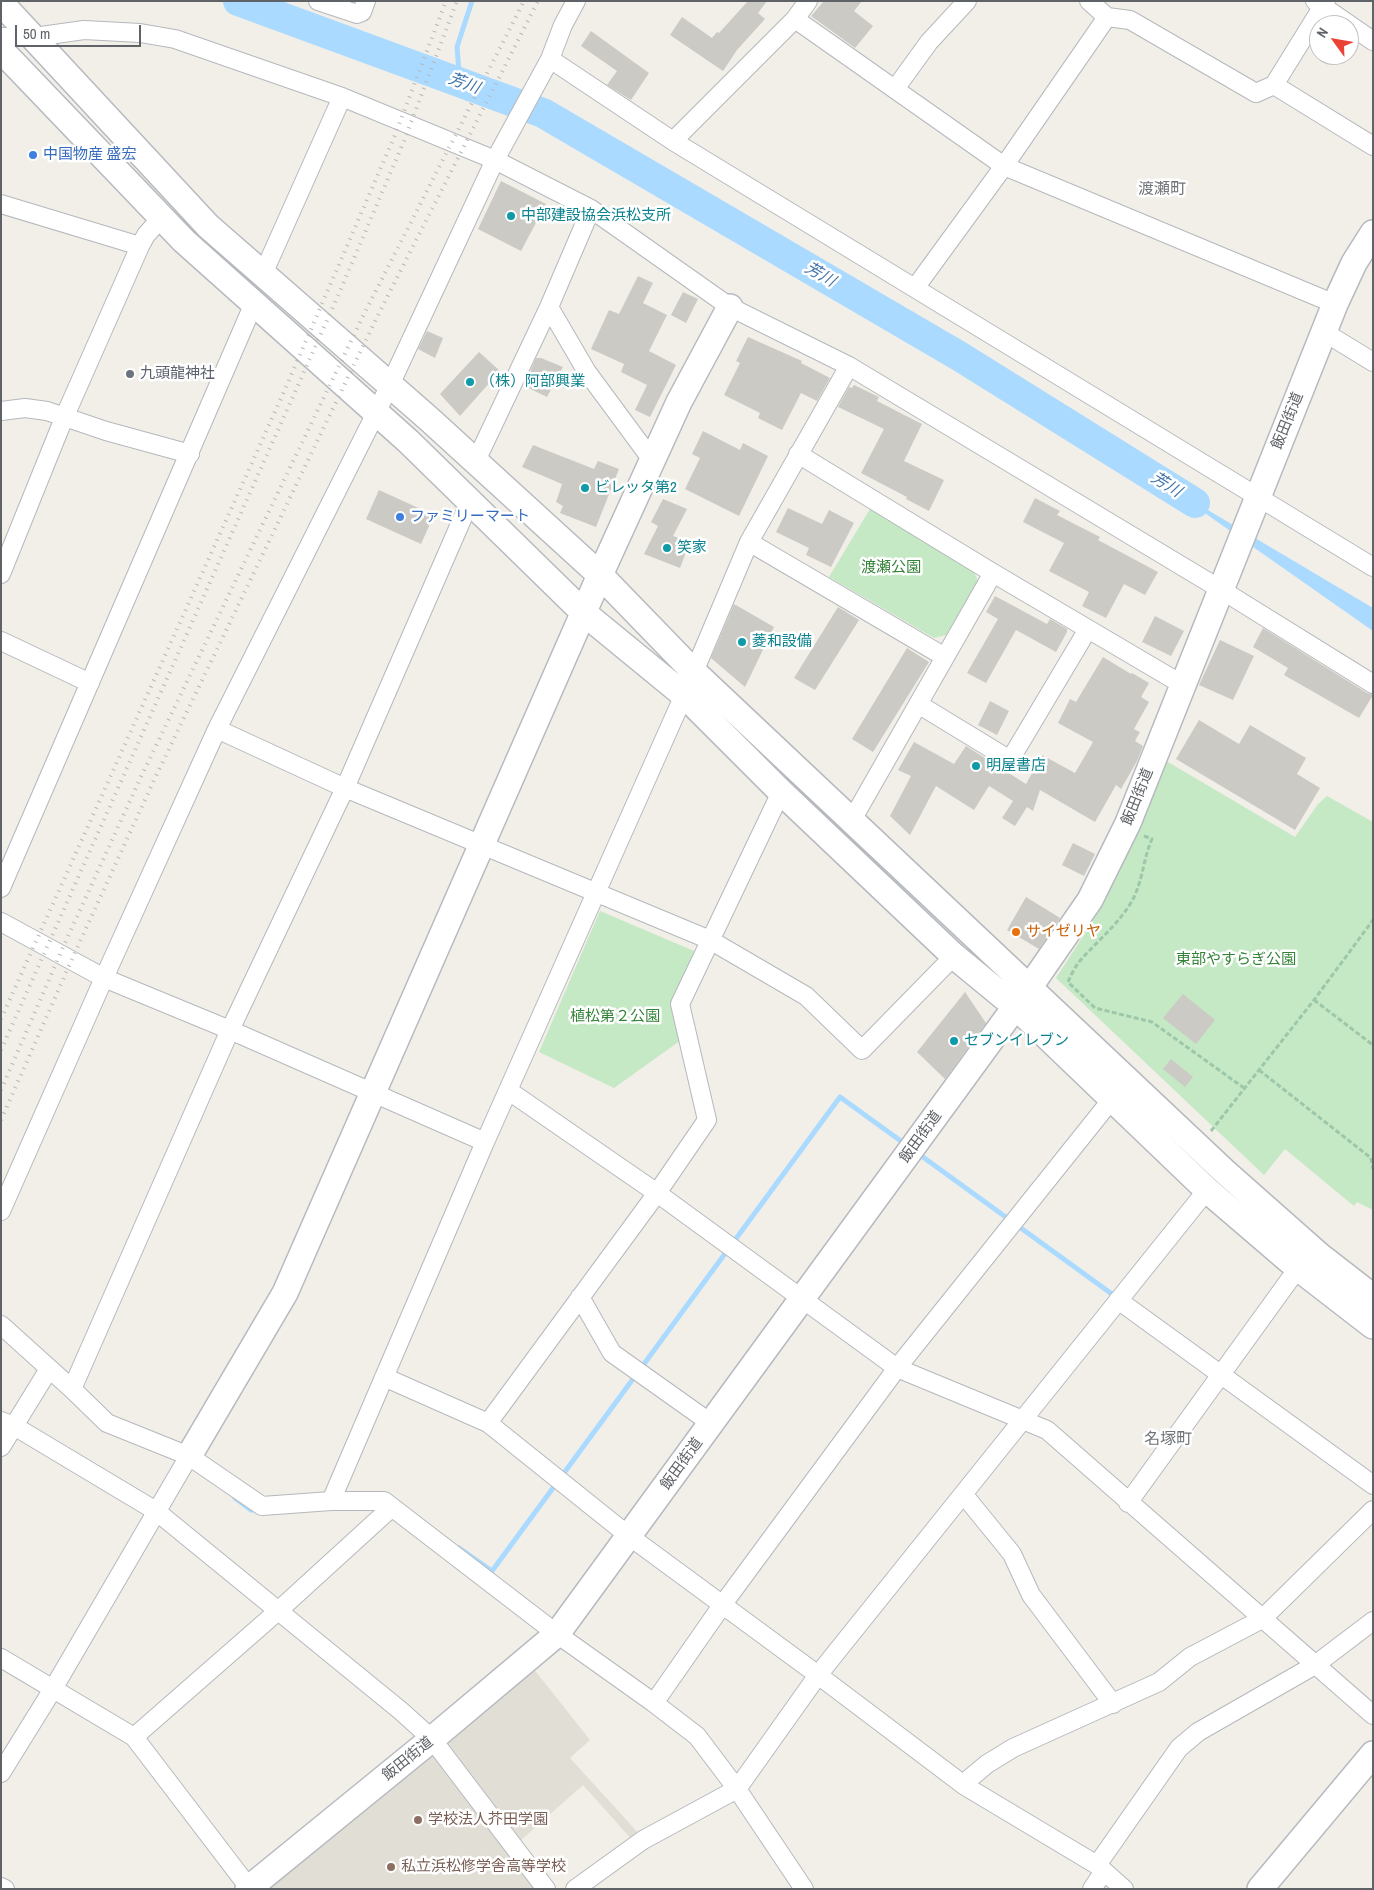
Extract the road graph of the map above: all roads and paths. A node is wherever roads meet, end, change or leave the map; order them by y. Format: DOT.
graph roads {
  1 [pos="318,1"];
  2 [pos="366,1"];
  3 [pos="576,1"];
  4 [pos="808,1"];
  5 [pos="967,1"];
  6 [pos="1089,1"];
  7 [pos="1,3"];
  8 [pos="1321,3"];
  9 [pos="1108,17"];
  10 [pos="795,19"];
  11 [pos="30,33"];
  12 [pos="1,38"];
  13 [pos="1373,41"];
  14 [pos="1,50"];
  15 [pos="548,62"];
  16 [pos="1274,85"];
  17 [pos="895,89"];
  18 [pos="342,97"];
  19 [pos="673,141"];
  20 [pos="1373,146"];
  21 [pos="495,160"];
  22 [pos="1004,166"];
  23 [pos="1,204"];
  24 [pos="591,209"];
  25 [pos="162,217"];
  26 [pos="1373,233"];
  27 [pos="140,246"];
  28 [pos="263,274"];
  29 [pos="915,288"];
  30 [pos="254,303"];
  31 [pos="1335,304"];
  32 [pos="548,306"];
  33 [pos="730,307"];
  34 [pos="1324,332"];
  35 [pos="1373,362"];
  36 [pos="849,366"];
  37 [pos="390,385"];
  38 [pos="1,411"];
  39 [pos="376,412"];
  40 [pos="64,418"];
  41 [pos="190,454"];
  42 [pos="798,454"];
  43 [pos="652,460"];
  44 [pos="476,462"];
  45 [pos="1257,498"];
  46 [pos="470,501"];
  47 [pos="749,542"];
  48 [pos="1373,568"];
  49 [pos="993,573"];
  50 [pos="1,574"];
  51 [pos="600,574"];
  52 [pos="1220,589"];
  53 [pos="584,614"];
  54 [pos="1088,629"];
  55 [pos="1,641"];
  56 [pos="945,657"];
  57 [pos="694,672"];
  58 [pos="90,683"];
  59 [pos="1373,684"];
  60 [pos="1183,685"];
  61 [pos="684,694"];
  62 [pos="918,704"];
  63 [pos="217,729"];
  64 [pos="345,788"];
  65 [pos="782,792"];
  66 [pos="852,820"];
  67 [pos="1126,828"];
  68 [pos="482,846"];
  69 [pos="1,888"];
  70 [pos="596,892"];
  71 [pos="1373,920"];
  72 [pos="1,922"];
  73 [pos="710,940"];
  74 [pos="954,956"];
  75 [pos="104,978"];
  76 [pos="1022,997"];
  77 [pos="1314,1000"];
  78 [pos="230,1030"];
  79 [pos="1373,1045"];
  80 [pos="1259,1070"];
  81 [pos="1244,1088"];
  82 [pos="509,1091"];
  83 [pos="374,1093"];
  84 [pos="1112,1099"];
  85 [pos="484,1142"];
  86 [pos="1198,1147"];
  87 [pos="1373,1169"];
  88 [pos="1207,1190"];
  89 [pos="657,1193"];
  90 [pos="1,1211"];
  91 [pos="1298,1268"];
  92 [pos="1373,1297"];
  93 [pos="580,1298"];
  94 [pos="803,1298"];
  95 [pos="1118,1300"];
  96 [pos="1,1325"];
  97 [pos="1373,1326"];
  98 [pos="897,1368"];
  99 [pos="49,1369"];
  100 [pos="1220,1375"];
  101 [pos="384,1378"];
  102 [pos="72,1389"];
  103 [pos="1024,1421"];
  104 [pos="488,1423"];
  105 [pos="7,1424"];
  106 [pos="712,1424"];
  107 [pos="1,1448"];
  108 [pos="188,1456"];
  109 [pos="1373,1485"];
  110 [pos="964,1495"];
  111 [pos="331,1500"];
  112 [pos="1128,1503"];
  113 [pos="392,1507"];
  114 [pos="1373,1510"];
  115 [pos="156,1511"];
  116 [pos="629,1536"];
  117 [pos="723,1604"];
  118 [pos="278,1611"];
  119 [pos="1262,1619"];
  120 [pos="1373,1621"];
  121 [pos="557,1634"];
  122 [pos="1,1658"];
  123 [pos="1315,1665"];
  124 [pos="818,1674"];
  125 [pos="53,1689"];
  126 [pos="654,1703"];
  127 [pos="1112,1704"];
  128 [pos="1373,1715"];
  129 [pos="134,1737"];
  130 [pos="432,1739"];
  131 [pos="1373,1754"];
  132 [pos="1,1773"];
  133 [pos="965,1786"];
  134 [pos="737,1789"];
  135 [pos="1100,1868"];
  136 [pos="1,1887"];
  137 [pos="249,1888"];
  138 [pos="5,1889"];
  139 [pos="546,1889"];
  140 [pos="575,1889"];
  141 [pos="804,1889"];
  142 [pos="1092,1889"];
  143 [pos="1124,1889"];
  144 [pos="1260,1889"];
  1 -- 2 [label="street"];
  3 -- 15 [label="street"];
  4 -- 10 [label="street"];
  5 -- 17 [label="street"];
  6 -- 9 [label="street"];
  7 -- 11 [label="street"];
  8 -- 13 [label="street"];
  8 -- 16 [label="street"];
  9 -- 16 [label="street"];
  9 -- 22 [label="street"];
  10 -- 17 [label="street"];
  10 -- 19 [label="street"];
  11 -- 12 [label="street"];
  11 -- 18 [label="street"];
  11 -- 28 [label="street"];
  14 -- 25 [label="street"];
  15 -- 19 [label="street"];
  15 -- 21 [label="street"];
  16 -- 20 [label="street"];
  17 -- 22 [label="street"];
  18 -- 21 [label="street"];
  18 -- 28 [label="street"];
  19 -- 29 [label="street"];
  21 -- 24 [label="street"];
  21 -- 37 [label="street"];
  22 -- 29 [label="street"];
  22 -- 31 [label="street"];
  23 -- 27 [label="street"];
  24 -- 32 [label="street"];
  24 -- 33 [label="street"];
  25 -- 27 [label="street"];
  25 -- 30 [label="street"];
  26 -- 31 [label="street, 飯田街道"];
  27 -- 40 [label="street"];
  28 -- 37 [label="street"];
  29 -- 45 [label="street"];
  30 -- 39 [label="street"];
  30 -- 41 [label="street"];
  31 -- 34 [label="street, 飯田街道"];
  32 -- 43 [label="street"];
  32 -- 44 [label="street"];
  33 -- 36 [label="street"];
  33 -- 43 [label="street"];
  34 -- 35 [label="street"];
  34 -- 45 [label="street, 飯田街道"];
  36 -- 42 [label="street"];
  36 -- 52 [label="street"];
  37 -- 39 [label="street"];
  37 -- 44 [label="street"];
  38 -- 40 [label="street"];
  39 -- 46 [label="street"];
  39 -- 63 [label="street"];
  40 -- 41 [label="street"];
  40 -- 50 [label="street"];
  41 -- 58 [label="street"];
  42 -- 47 [label="street"];
  42 -- 49 [label="street"];
  43 -- 51 [label="street"];
  44 -- 51 [label="street"];
  45 -- 48 [label="street"];
  45 -- 52 [label="street, 飯田街道"];
  46 -- 53 [label="street"];
  46 -- 64 [label="street"];
  47 -- 56 [label="street"];
  47 -- 57 [label="street"];
  49 -- 54 [label="street"];
  49 -- 56 [label="street"];
  51 -- 53 [label="street"];
  51 -- 57 [label="street"];
  52 -- 59 [label="street"];
  52 -- 60 [label="street, 飯田街道"];
  53 -- 61 [label="street"];
  53 -- 68 [label="street"];
  54 -- 60 [label="street"];
  54 -- 62 [label="street"];
  55 -- 58 [label="street"];
  56 -- 62 [label="street"];
  57 -- 66 [label="street"];
  58 -- 69 [label="street"];
  60 -- 67 [label="street, 飯田街道"];
  61 -- 65 [label="street"];
  61 -- 70 [label="street"];
  62 -- 66 [label="street"];
  63 -- 64 [label="street"];
  63 -- 75 [label="street"];
  64 -- 68 [label="street"];
  64 -- 78 [label="street"];
  65 -- 73 [label="street"];
  65 -- 74 [label="street"];
  66 -- 76 [label="street"];
  67 -- 76 [label="street, 飯田街道"];
  67 -- 81 [label="path"];
  68 -- 70 [label="street"];
  68 -- 83 [label="street"];
  70 -- 73 [label="street"];
  70 -- 82 [label="street"];
  71 -- 77 [label="path"];
  72 -- 75 [label="street"];
  73 -- 74 [label="street"];
  73 -- 89 [label="street"];
  74 -- 76 [label="street"];
  75 -- 78 [label="street"];
  75 -- 90 [label="street"];
  76 -- 84 [label="street"];
  76 -- 86 [label="street"];
  76 -- 94 [label="street, 飯田街道"];
  77 -- 79 [label="path"];
  77 -- 80 [label="path"];
  78 -- 83 [label="street"];
  78 -- 102 [label="street"];
  80 -- 81 [label="path"];
  80 -- 87 [label="path"];
  81 -- 86 [label="path"];
  82 -- 85 [label="street"];
  82 -- 89 [label="street"];
  83 -- 85 [label="street"];
  83 -- 108 [label="street"];
  84 -- 88 [label="street"];
  84 -- 98 [label="street"];
  85 -- 101 [label="street"];
  86 -- 92 [label="street"];
  88 -- 91 [label="street"];
  88 -- 95 [label="street"];
  89 -- 93 [label="street"];
  89 -- 94 [label="street"];
  91 -- 97 [label="street"];
  91 -- 100 [label="street"];
  93 -- 104 [label="street"];
  93 -- 106 [label="street"];
  94 -- 98 [label="street"];
  94 -- 106 [label="street, 飯田街道"];
  95 -- 100 [label="street"];
  95 -- 103 [label="street"];
  96 -- 99 [label="street"];
  98 -- 103 [label="street"];
  98 -- 117 [label="street"];
  99 -- 102 [label="street"];
  99 -- 105 [label="street"];
  100 -- 109 [label="street"];
  100 -- 112 [label="street"];
  101 -- 104 [label="street"];
  101 -- 111 [label="street"];
  102 -- 108 [label="street"];
  103 -- 110 [label="street"];
  103 -- 112 [label="street"];
  104 -- 116 [label="street"];
  105 -- 107 [label="street"];
  105 -- 115 [label="street"];
  106 -- 116 [label="street, 飯田街道"];
  108 -- 111 [label="street"];
  108 -- 115 [label="street"];
  110 -- 124 [label="street"];
  110 -- 127 [label="street"];
  111 -- 113 [label="street"];
  112 -- 119 [label="street"];
  113 -- 118 [label="street"];
  113 -- 121 [label="street"];
  114 -- 119 [label="street"];
  115 -- 118 [label="street"];
  115 -- 125 [label="street"];
  116 -- 117 [label="street"];
  116 -- 121 [label="street, 飯田街道"];
  117 -- 124 [label="street"];
  117 -- 126 [label="street"];
  118 -- 129 [label="street"];
  118 -- 130 [label="street"];
  119 -- 123 [label="street"];
  119 -- 127 [label="street"];
  120 -- 123 [label="street"];
  121 -- 126 [label="street"];
  121 -- 130 [label="street, 飯田街道"];
  122 -- 125 [label="street"];
  123 -- 128 [label="street"];
  123 -- 135 [label="street"];
  124 -- 133 [label="street"];
  124 -- 134 [label="street"];
  125 -- 129 [label="street"];
  125 -- 132 [label="street"];
  126 -- 134 [label="street"];
  127 -- 133 [label="street"];
  129 -- 137 [label="street"];
  130 -- 137 [label="street, 飯田街道"];
  130 -- 139 [label="street"];
  131 -- 144 [label="street"];
  133 -- 135 [label="street"];
  134 -- 140 [label="street"];
  134 -- 141 [label="street"];
  135 -- 142 [label="street"];
  135 -- 143 [label="street"];
  136 -- 138 [label="street"];
}
